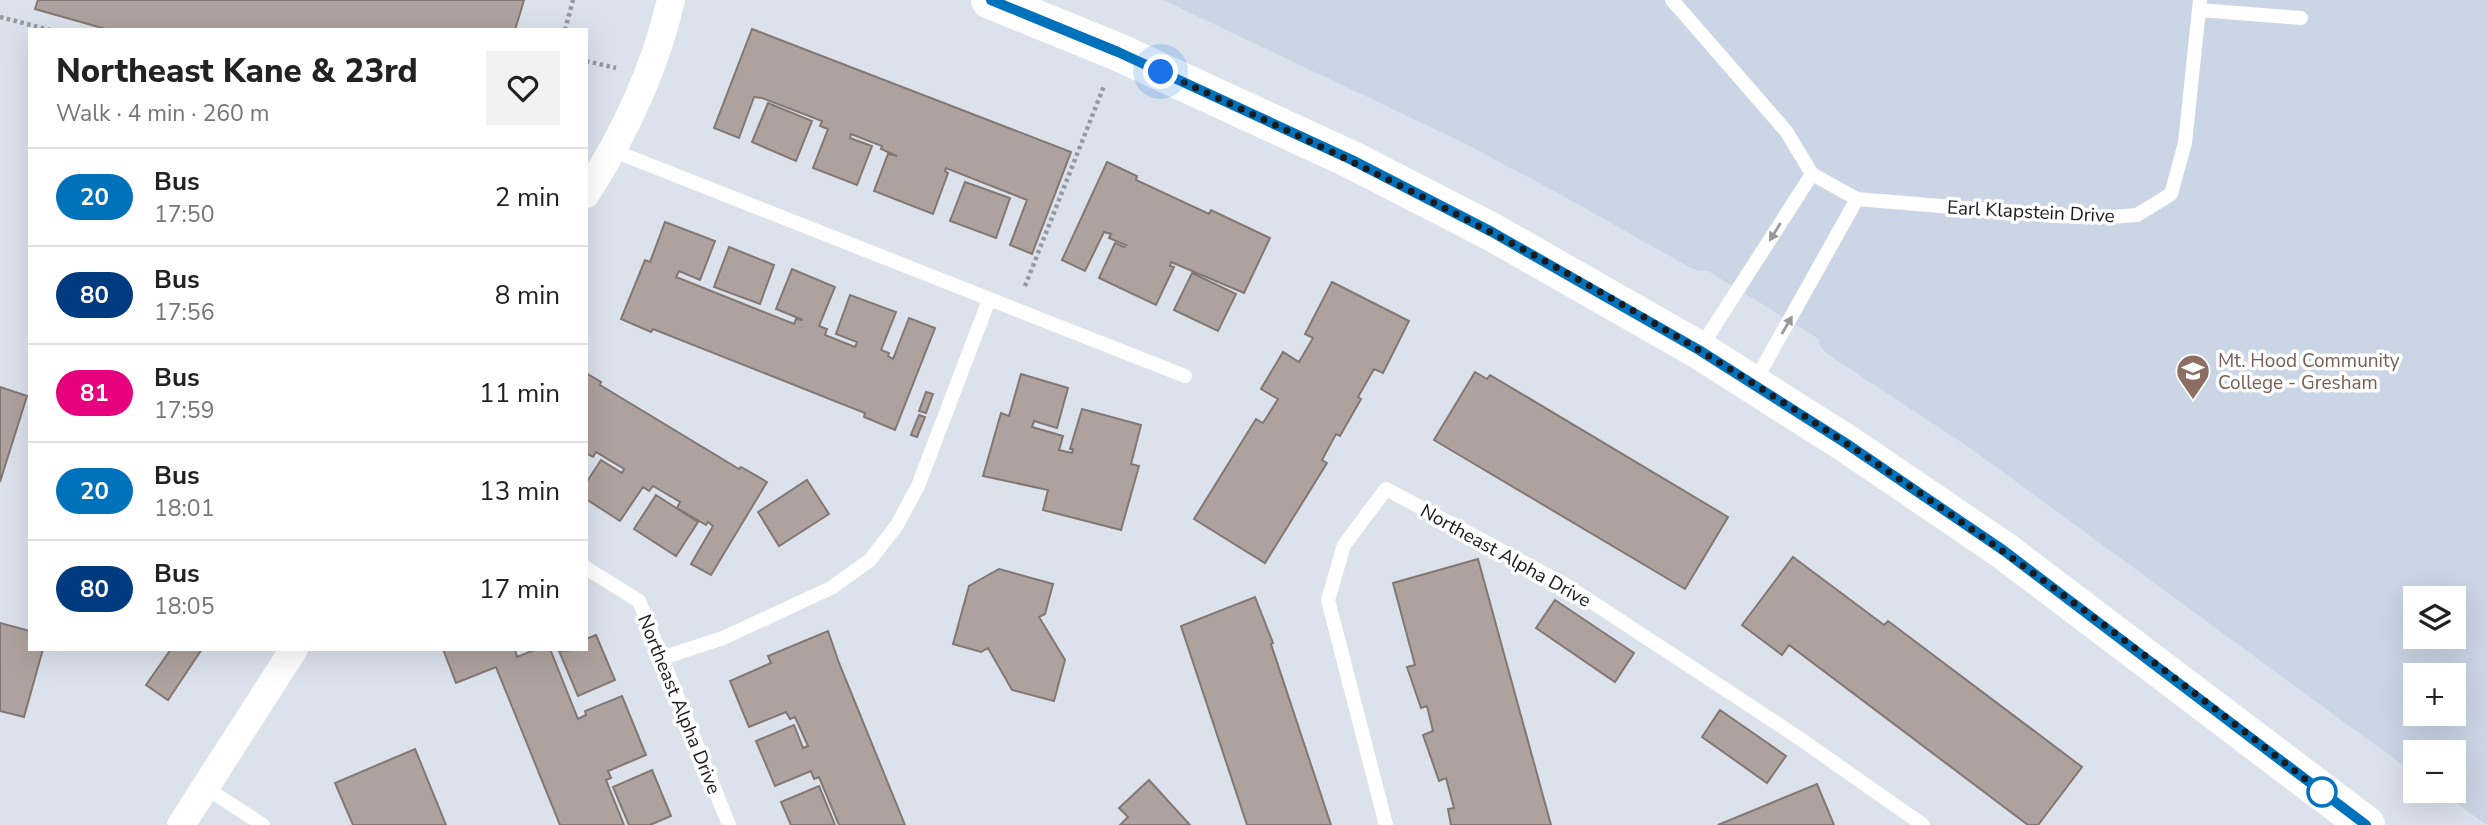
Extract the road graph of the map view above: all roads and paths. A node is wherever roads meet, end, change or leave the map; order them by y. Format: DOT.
graph roads {
  1 [pos="573,0"];
  2 [pos="671,0"];
  3 [pos="990,0"];
  4 [pos="1672,0"];
  5 [pos="2199,5"];
  6 [pos="0,17"];
  7 [pos="2301,18"];
  8 [pos="42,28"];
  9 [pos="566,28"];
  10 [pos="1118,52"];
  11 [pos="614,152"];
  12 [pos="1812,174"];
  13 [pos="588,191"];
  14 [pos="1857,199"];
  15 [pos="989,300"];
  16 [pos="1016,310"];
  17 [pos="1699,350"];
  18 [pos="1185,376"];
  19 [pos="1753,384"];
  20 [pos="588,569"];
  21 [pos="293,651"];
  22 [pos="662,658"];
  23 [pos="206,788"];
  24 [pos="181,825"];
  25 [pos="263,825"];
  26 [pos="729,825"];
  27 [pos="1385,825"];
  28 [pos="1923,825"];
  29 [pos="2366,825"];
  1 -- 9 [label="path"];
  2 -- 11 [label="street"];
  3 -- 10 [label="main road"];
  4 -- 12 [label="lane, Earl Klapstein Drive"];
  5 -- 7 [label="lane"];
  5 -- 14 [label="lane, Earl Klapstein Drive"];
  6 -- 8 [label="path"];
  10 -- 16 [label="path"];
  10 -- 17 [label="main road"];
  11 -- 13 [label="street"];
  11 -- 15 [label="lane"];
  12 -- 14 [label="lane, Earl Klapstein Drive"];
  12 -- 17 [label="lane, one-way"];
  19 -- 14 [label="lane, one-way"];
  15 -- 16 [label="lane"];
  15 -- 22 [label="lane"];
  16 -- 18 [label="lane"];
  17 -- 19 [label="main road"];
  19 -- 29 [label="main road"];
  20 -- 22 [label="lane, Northeast Alpha Drive"];
  21 -- 23 [label="street"];
  22 -- 26 [label="lane, Northeast Alpha Drive"];
  23 -- 24 [label="street"];
  23 -- 25 [label="lane"];
  27 -- 28 [label="lane, Northeast Alpha Drive"];
}
